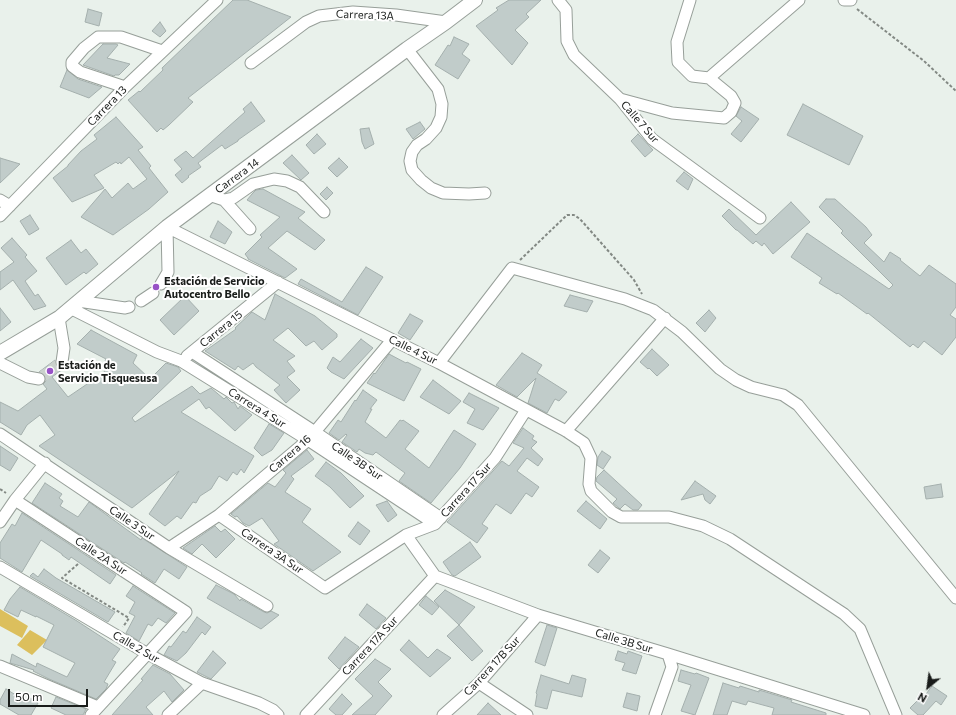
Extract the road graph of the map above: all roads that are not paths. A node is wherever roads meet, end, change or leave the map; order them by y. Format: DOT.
graph roads {
  1 [pos="217,0"];
  2 [pos="475,0"];
  3 [pos="558,0"];
  4 [pos="690,0"];
  5 [pos="799,0"];
  6 [pos="446,22"];
  7 [pos="407,49"];
  8 [pos="162,51"];
  9 [pos="252,63"];
  10 [pos="709,78"];
  11 [pos="125,87"];
  12 [pos="620,99"];
  13 [pos="485,192"];
  14 [pos="209,195"];
  15 [pos="0,200"];
  16 [pos="224,200"];
  17 [pos="10,206"];
  18 [pos="324,212"];
  19 [pos="0,216"];
  20 [pos="760,218"];
  21 [pos="167,227"];
  22 [pos="250,230"];
  23 [pos="278,282"];
  24 [pos="161,284"];
  25 [pos="153,293"];
  26 [pos="141,301"];
  27 [pos="74,305"];
  28 [pos="130,307"];
  29 [pos="59,318"];
  30 [pos="666,318"];
  31 [pos="392,340"];
  32 [pos="192,352"];
  33 [pos="0,353"];
  34 [pos="181,360"];
  35 [pos="62,362"];
  36 [pos="0,363"];
  37 [pos="439,363"];
  38 [pos="39,379"];
  39 [pos="526,410"];
  40 [pos="566,431"];
  41 [pos="0,434"];
  42 [pos="311,436"];
  43 [pos="45,463"];
  44 [pos="15,500"];
  45 [pos="219,515"];
  46 [pos="438,521"];
  47 [pos="0,522"];
  48 [pos="406,535"];
  49 [pos="169,548"];
  50 [pos="0,567"];
  51 [pos="435,576"];
  52 [pos="325,588"];
  53 [pos="956,598"];
  54 [pos="267,606"];
  55 [pos="538,615"];
  56 [pos="148,654"];
  57 [pos="668,654"];
  58 [pos="4,668"];
  59 [pos="0,678"];
  60 [pos="202,683"];
  61 [pos="478,683"];
  62 [pos="95,711"];
  63 [pos="168,715"];
  64 [pos="278,715"];
  65 [pos="306,715"];
  66 [pos="443,715"];
  67 [pos="527,715"];
  68 [pos="655,715"];
  69 [pos="864,715"];
  70 [pos="896,715"];
  1 -- 8 [label="street, Carrera 13"];
  2 -- 6 [label="main road, Carrera 14"];
  3 -- 12 [label="street, Calle 7 Sur"];
  4 -- 10 [label="street"];
  5 -- 10 [label="street"];
  6 -- 7 [label="main road, Carrera 14"];
  6 -- 9 [label="street, Carrera 13A"];
  7 -- 13 [label="street"];
  7 -- 14 [label="main road, Carrera 14"];
  8 -- 11 [label="street, Carrera 13"];
  8 -- 11 [label="street"];
  10 -- 12 [label="street"];
  11 -- 17 [label="street, Carrera 13"];
  12 -- 20 [label="street, Calle 7 Sur"];
  14 -- 16 [label="street"];
  14 -- 21 [label="main road, Carrera 14"];
  15 -- 17 [label="street"];
  16 -- 18 [label="street"];
  16 -- 22 [label="street"];
  17 -- 19 [label="street, Carrera 13"];
  21 -- 23 [label="street, Calle 4 Sur"];
  21 -- 24 [label="street"];
  21 -- 27 [label="main road, Carrera 14"];
  23 -- 31 [label="street, Calle 4 Sur"];
  23 -- 32 [label="street, Carrera 15"];
  25 -- 26 [label="street"];
  27 -- 28 [label="street"];
  27 -- 29 [label="main road, Carrera 14"];
  27 -- 34 [label="street, Carrera 4 Sur"];
  29 -- 33 [label="main road, Carrera 14"];
  29 -- 35 [label="street"];
  30 -- 37 [label="street"];
  30 -- 40 [label="street"];
  30 -- 53 [label="street"];
  31 -- 37 [label="street, Calle 4 Sur"];
  31 -- 42 [label="street, Carrera 16"];
  32 -- 34 [label="street, Carrera 15"];
  32 -- 42 [label="street, Calle 3B Sur"];
  34 -- 42 [label="street, Carrera 4 Sur"];
  36 -- 38 [label="street"];
  37 -- 39 [label="street, Calle 4 Sur"];
  39 -- 40 [label="street, Calle 4 Sur"];
  39 -- 46 [label="street, Carrera 17 Sur"];
  40 -- 70 [label="street, Calle 4 Sur"];
  41 -- 43 [label="street, Calle 3 Sur"];
  42 -- 45 [label="street, Carrera 16"];
  42 -- 46 [label="street, Calle 3B Sur"];
  43 -- 44 [label="street"];
  43 -- 49 [label="street, Calle 3 Sur"];
  44 -- 47 [label="street"];
  44 -- 56 [label="street, Calle 2A Sur"];
  45 -- 49 [label="street, Carrera 16"];
  45 -- 52 [label="street, Carrera 3A Sur"];
  46 -- 48 [label="street, Carrera 17 Sur"];
  48 -- 51 [label="street"];
  48 -- 52 [label="street, Carrera 17 Sur"];
  49 -- 54 [label="street, Calle 3 Sur"];
  50 -- 56 [label="street, Calle 2 Sur"];
  51 -- 55 [label="street, Calle 3B Sur"];
  51 -- 65 [label="street, Carrera 17A Sur"];
  55 -- 57 [label="street, Calle 3B Sur"];
  55 -- 61 [label="street, Carrera 17B Sur"];
  56 -- 60 [label="street, Calle 2 Sur"];
  56 -- 62 [label="street"];
  57 -- 68 [label="street"];
  57 -- 69 [label="street, Calle 3B Sur"];
  58 -- 59 [label="street"];
  58 -- 62 [label="street"];
  60 -- 63 [label="street"];
  60 -- 64 [label="street, Calle 2 Sur"];
  61 -- 66 [label="street, Carrera 17B Sur"];
  61 -- 67 [label="street"];
}
